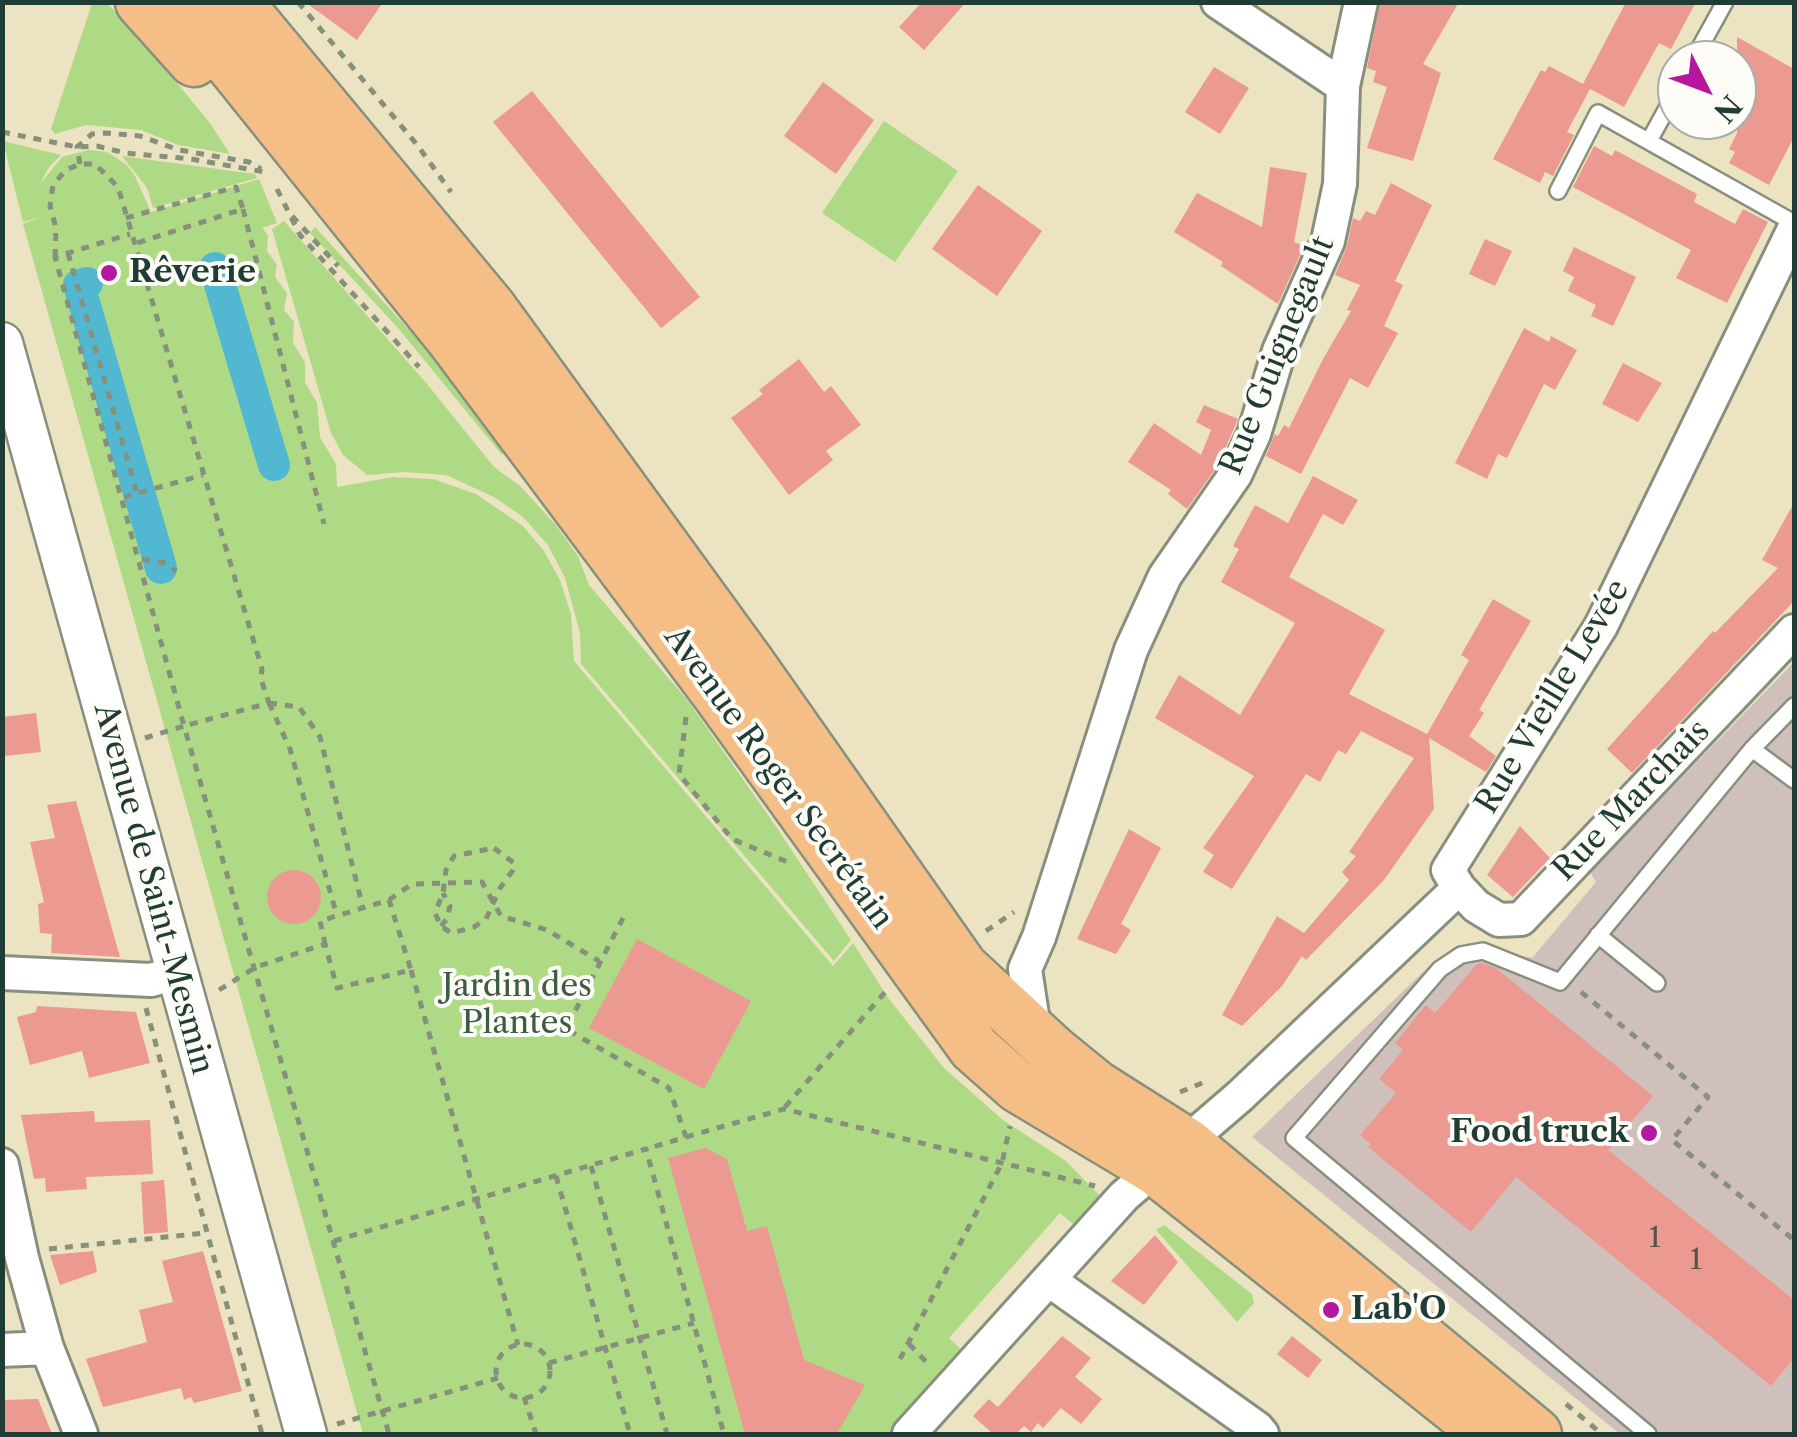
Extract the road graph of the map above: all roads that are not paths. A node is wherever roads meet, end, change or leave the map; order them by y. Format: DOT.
graph roads {
  1 [pos="141,2"];
  2 [pos="181,2"];
  3 [pos="237,2"];
  4 [pos="273,2"];
  5 [pos="1218,2"];
  6 [pos="1360,2"];
  7 [pos="1725,2"];
  8 [pos="1704,40"];
  9 [pos="1343,86"];
  10 [pos="1657,126"];
  11 [pos="1649,141"];
  12 [pos="1558,192"];
  13 [pos="1794,226"];
  14 [pos="490,306"];
  15 [pos="2,343"];
  16 [pos="440,357"];
  17 [pos="1794,631"];
  18 [pos="1794,706"];
  19 [pos="1752,749"];
  20 [pos="1794,780"];
  21 [pos="1459,888"];
  22 [pos="1598,935"];
  23 [pos="963,968"];
  24 [pos="1024,969"];
  25 [pos="2,973"];
  26 [pos="176,973"];
  27 [pos="1656,984"];
  28 [pos="1034,1036"];
  29 [pos="1184,1145"];
  30 [pos="2,1165"];
  31 [pos="1050,1280"];
  32 [pos="47,1348"];
  33 [pos="2,1350"];
  34 [pos="1548,1417"];
  35 [pos="315,1431"];
  36 [pos="918,1431"];
  37 [pos="81,1434"];
  38 [pos="1262,1434"];
  39 [pos="1488,1434"];
  40 [pos="1648,1434"];
  1 -- 16 [label="main road"];
  2 -- 16 [label="main road, Avenue Roger Secrétain"];
  3 -- 14 [label="main road, Avenue Roger Secrétain"];
  4 -- 14 [label="main road"];
  5 -- 9 [label="street"];
  6 -- 9 [label="street, Rue Guignegault"];
  7 -- 8 [label="lane"];
  9 -- 24 [label="street, Rue Guignegault"];
  10 -- 11 [label="lane"];
  11 -- 12 [label="lane"];
  11 -- 13 [label="lane"];
  13 -- 21 [label="street, Rue Vieille Levée"];
  14 -- 23 [label="main road, Avenue Roger Secrétain"];
  15 -- 26 [label="street, Avenue de Saint-Mesmin"];
  16 -- 29 [label="main road, Avenue Roger Secrétain"];
  17 -- 21 [label="street, Rue Marchais"];
  18 -- 19 [label="lane"];
  19 -- 20 [label="lane"];
  19 -- 22 [label="lane"];
  21 -- 29 [label="street"];
  22 -- 27 [label="lane"];
  22 -- 40 [label="lane"];
  23 -- 24 [label="street"];
  23 -- 28 [label="main road, Avenue Roger Secrétain"];
  24 -- 28 [label="street"];
  25 -- 26 [label="street"];
  26 -- 35 [label="street, Avenue de Saint-Mesmin"];
  28 -- 29 [label="main road, Avenue Roger Secrétain"];
  29 -- 31 [label="street"];
  29 -- 34 [label="main road, Avenue Roger Secrétain"];
  29 -- 39 [label="main road, Avenue Roger Secrétain"];
  30 -- 32 [label="street"];
  31 -- 36 [label="street"];
  31 -- 38 [label="street"];
  32 -- 33 [label="street"];
  32 -- 37 [label="street"];
}
